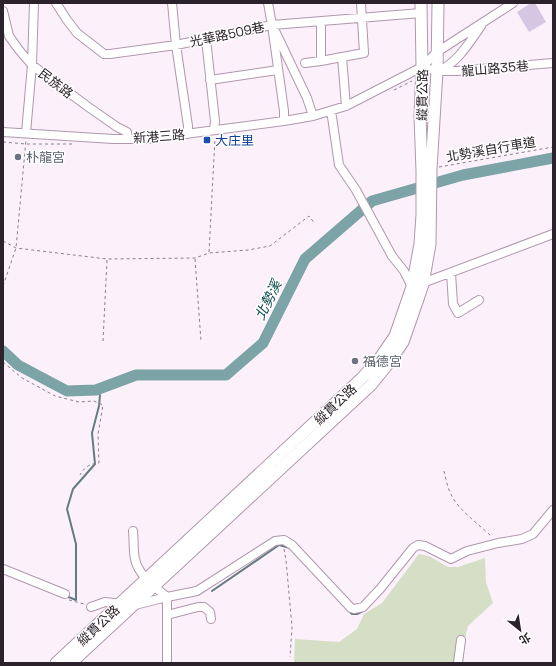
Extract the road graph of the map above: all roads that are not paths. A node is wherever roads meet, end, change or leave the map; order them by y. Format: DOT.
graph roads {
  1 [pos="34,3"];
  2 [pos="56,3"];
  3 [pos="172,3"];
  4 [pos="268,3"];
  5 [pos="361,3"];
  6 [pos="438,3"];
  7 [pos="513,3"];
  8 [pos="421,8"];
  9 [pos="3,11"];
  10 [pos="362,17"];
  11 [pos="321,21"];
  12 [pos="485,21"];
  13 [pos="272,25"];
  14 [pos="206,39"];
  15 [pos="176,45"];
  16 [pos="438,52"];
  17 [pos="342,57"];
  18 [pos="321,61"];
  19 [pos="305,63"];
  20 [pos="553,63"];
  21 [pos="32,65"];
  22 [pos="422,67"];
  23 [pos="278,70"];
  24 [pos="437,71"];
  25 [pos="210,80"];
  26 [pos="346,106"];
  27 [pos="330,111"];
  28 [pos="313,116"];
  29 [pos="284,121"];
  30 [pos="214,130"];
  31 [pos="3,132"];
  32 [pos="26,134"];
  33 [pos="188,134"];
  34 [pos="128,138"];
  35 [pos="427,170"];
  36 [pos="553,234"];
  37 [pos="451,273"];
  38 [pos="417,286"];
  39 [pos="479,300"];
  40 [pos="553,510"];
  41 [pos="133,531"];
  42 [pos="3,569"];
  43 [pos="150,582"];
  44 [pos="65,596"];
  45 [pos="167,597"];
  46 [pos="120,604"];
  47 [pos="134,605"];
  48 [pos="91,607"];
  49 [pos="167,615"];
  50 [pos="211,619"];
  51 [pos="461,640"];
  52 [pos="75,658"];
  53 [pos="56,663"];
  54 [pos="167,663"];
  55 [pos="458,663"];
  1 -- 21 [label="street"];
  2 -- 15 [label="street, 光華路509巷"];
  3 -- 15 [label="street"];
  4 -- 13 [label="street"];
  5 -- 10 [label="street"];
  6 -- 16 [label="main road, 縱貫公路"];
  7 -- 12 [label="street, 新港三路"];
  8 -- 10 [label="street, 光華路509巷"];
  8 -- 22 [label="main road, 縱貫公路"];
  9 -- 21 [label="street, 民族路"];
  10 -- 11 [label="street, 光華路509巷"];
  10 -- 17 [label="street"];
  11 -- 13 [label="street, 光華路509巷"];
  11 -- 18 [label="street"];
  12 -- 16 [label="street, 新港三路"];
  12 -- 24 [label="street"];
  13 -- 14 [label="street, 光華路509巷"];
  13 -- 23 [label="street"];
  13 -- 28 [label="street"];
  14 -- 15 [label="street, 光華路509巷"];
  14 -- 25 [label="street"];
  15 -- 33 [label="street"];
  16 -- 22 [label="street, 新港三路"];
  16 -- 24 [label="main road, 縱貫公路"];
  17 -- 18 [label="street"];
  17 -- 26 [label="street"];
  18 -- 19 [label="street"];
  20 -- 24 [label="street, 龍山路35巷"];
  21 -- 32 [label="street"];
  21 -- 34 [label="street, 民族路"];
  22 -- 24 [label="street, 龍山路35巷"];
  22 -- 26 [label="street, 新港三路"];
  22 -- 35 [label="main road, 縱貫公路"];
  23 -- 25 [label="street"];
  23 -- 29 [label="street"];
  24 -- 35 [label="main road, 縱貫公路"];
  25 -- 30 [label="street"];
  26 -- 27 [label="street, 新港三路"];
  27 -- 28 [label="street, 新港三路"];
  27 -- 38 [label="street"];
  28 -- 29 [label="street, 新港三路"];
  29 -- 30 [label="street, 新港三路"];
  30 -- 33 [label="street, 新港三路"];
  31 -- 32 [label="street, 新港三路"];
  32 -- 34 [label="street, 新港三路"];
  33 -- 34 [label="street, 新港三路"];
  35 -- 38 [label="main road, 縱貫公路"];
  36 -- 37 [label="street"];
  37 -- 38 [label="street"];
  37 -- 39 [label="street"];
  38 -- 43 [label="main road, 縱貫公路"];
  40 -- 45 [label="street"];
  41 -- 43 [label="street"];
  42 -- 44 [label="street"];
  43 -- 45 [label="street"];
  43 -- 46 [label="main road, 縱貫公路"];
  43 -- 47 [label="main road, 縱貫公路"];
  45 -- 47 [label="street"];
  45 -- 49 [label="street"];
  46 -- 47 [label="street"];
  46 -- 48 [label="street"];
  46 -- 52 [label="main road, 縱貫公路"];
  47 -- 52 [label="main road, 縱貫公路"];
  49 -- 50 [label="street"];
  49 -- 54 [label="street"];
  51 -- 55 [label="street"];
  52 -- 53 [label="main road, 縱貫公路"];
}
